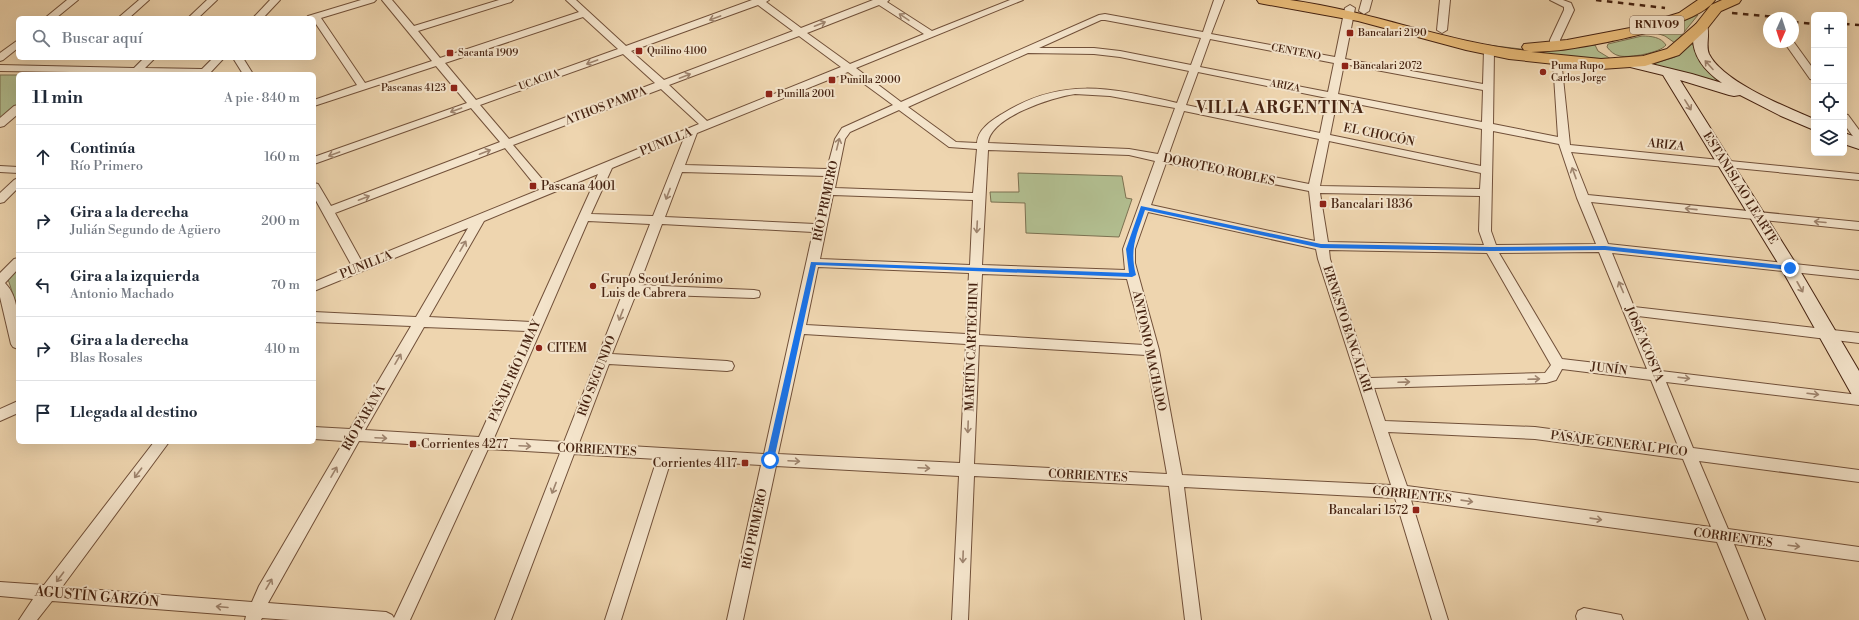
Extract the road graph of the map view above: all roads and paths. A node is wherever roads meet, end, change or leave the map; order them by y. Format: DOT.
graph roads {
  1 [pos="73,0"];
  2 [pos="144,0"];
  3 [pos="212,0"];
  4 [pos="275,0"];
  5 [pos="372,0"];
  6 [pos="387,0"];
  7 [pos="508,0"];
  8 [pos="571,0"];
  9 [pos="881,0"];
  10 [pos="1219,0"];
  11 [pos="1264,0"];
  12 [pos="1303,0"];
  13 [pos="1445,0"];
  14 [pos="1555,0"];
  15 [pos="1708,0"];
  16 [pos="1734,0"];
  17 [pos="760,1"];
  18 [pos="1010,1"];
  19 [pos="1358,8"];
  20 [pos="585,13"];
  21 [pos="53,16"];
  22 [pos="125,16"];
  23 [pos="195,16"];
  24 [pos="260,16"];
  25 [pos="316,16"];
  26 [pos="1105,17"];
  27 [pos="316,20"];
  28 [pos="1701,27"];
  29 [pos="412,30"];
  30 [pos="1442,30"];
  31 [pos="800,32"];
  32 [pos="1633,32"];
  33 [pos="931,35"];
  34 [pos="1206,35"];
  35 [pos="1600,39"];
  36 [pos="16,46"];
  37 [pos="1792,48"];
  38 [pos="624,50"];
  39 [pos="1489,50"];
  40 [pos="1027,51"];
  41 [pos="1673,52"];
  42 [pos="1557,54"];
  43 [pos="0,58"];
  44 [pos="74,60"];
  45 [pos="148,60"];
  46 [pos="216,60"];
  47 [pos="239,60"];
  48 [pos="1340,60"];
  49 [pos="438,62"];
  50 [pos="1631,63"];
  51 [pos="0,68"];
  52 [pos="850,68"];
  53 [pos="1195,68"];
  54 [pos="60,72"];
  55 [pos="135,72"];
  56 [pos="205,72"];
  57 [pos="247,72"];
  58 [pos="1668,72"];
  59 [pos="1811,73"];
  60 [pos="662,85"];
  61 [pos="363,87"];
  62 [pos="1488,88"];
  63 [pos="1055,94"];
  64 [pos="1333,96"];
  65 [pos="316,102"];
  66 [pos="473,104"];
  67 [pos="900,106"];
  68 [pos="1180,107"];
  69 [pos="1777,108"];
  70 [pos="16,110"];
  71 [pos="1846,120"];
  72 [pos="0,124"];
  73 [pos="1811,124"];
  74 [pos="706,125"];
  75 [pos="1487,127"];
  76 [pos="692,131"];
  77 [pos="1325,136"];
  78 [pos="1859,137"];
  79 [pos="1847,139"];
  80 [pos="506,144"];
  81 [pos="1859,144"];
  82 [pos="1565,145"];
  83 [pos="982,146"];
  84 [pos="1161,158"];
  85 [pos="316,160"];
  86 [pos="1725,164"];
  87 [pos="608,165"];
  88 [pos="678,168"];
  89 [pos="0,169"];
  90 [pos="16,170"];
  91 [pos="1486,171"];
  92 [pos="832,173"];
  93 [pos="1859,178"];
  94 [pos="16,184"];
  95 [pos="1314,189"];
  96 [pos="316,191"];
  97 [pos="546,191"];
  98 [pos="828,191"];
  99 [pos="1485,193"];
  100 [pos="979,197"];
  101 [pos="1583,198"];
  102 [pos="0,199"];
  103 [pos="1143,207"];
  104 [pos="327,212"];
  105 [pos="1756,216"];
  106 [pos="584,218"];
  107 [pos="479,219"];
  108 [pos="657,221"];
  109 [pos="1859,226"];
  110 [pos="821,228"];
  111 [pos="1321,246"];
  112 [pos="1605,248"];
  113 [pos="1491,249"];
  114 [pos="813,263"];
  115 [pos="16,264"];
  116 [pos="359,268"];
  117 [pos="1790,268"];
  118 [pos="975,269"];
  119 [pos="1132,275"];
  120 [pos="1859,275"];
  121 [pos="0,280"];
  122 [pos="0,286"];
  123 [pos="316,286"];
  124 [pos="631,289"];
  125 [pos="754,294"];
  126 [pos="1631,311"];
  127 [pos="316,317"];
  128 [pos="420,322"];
  129 [pos="535,327"];
  130 [pos="799,329"];
  131 [pos="16,333"];
  132 [pos="1827,334"];
  133 [pos="1859,338"];
  134 [pos="971,339"];
  135 [pos="1152,350"];
  136 [pos="604,359"];
  137 [pos="1558,365"];
  138 [pos="727,366"];
  139 [pos="1658,375"];
  140 [pos="1365,383"];
  141 [pos="1859,389"];
  142 [pos="1859,400"];
  143 [pos="16,408"];
  144 [pos="0,415"];
  145 [pos="1379,426"];
  146 [pos="316,433"];
  147 [pos="354,436"];
  148 [pos="484,443"];
  149 [pos="160,444"];
  150 [pos="569,448"];
  151 [pos="1689,453"];
  152 [pos="666,454"];
  153 [pos="770,460"];
  154 [pos="967,470"];
  155 [pos="1859,476"];
  156 [pos="1176,481"];
  157 [pos="1401,492"];
  158 [pos="1724,537"];
  159 [pos="1859,554"];
  160 [pos="0,589"];
  161 [pos="48,593"];
  162 [pos="255,615"];
  163 [pos="1584,616"];
  164 [pos="27,620"];
  165 [pos="386,620"];
  166 [pos="401,620"];
  167 [pos="503,620"];
  168 [pos="613,620"];
  169 [pos="735,620"];
  170 [pos="960,620"];
  171 [pos="1193,620"];
  172 [pos="1440,620"];
  173 [pos="1615,620"];
  174 [pos="1757,620"];
  1 -- 21 [label="street"];
  2 -- 22 [label="street"];
  3 -- 23 [label="street"];
  4 -- 24 [label="street"];
  5 -- 25 [label="street"];
  6 -- 29 [label="street"];
  7 -- 29 [label="street"];
  8 -- 20 [label="street"];
  31 -- 9 [label="street, ATHOS PAMPA, one-way"];
  33 -- 9 [label="street, one-way"];
  10 -- 34 [label="street, ANTONIO MACHADO"];
  11 -- 19 [label="main road, RN1V09"];
  12 -- 19 [label="main road, RN1V09"];
  13 -- 30 [label="street"];
  14 -- 42 [label="street"];
  15 -- 32 [label="main road, RN1V09"];
  16 -- 28 [label="main road, RN1V09"];
  17 -- 31 [label="street"];
  17 -- 38 [label="street, UCACHA, one-way"];
  18 -- 33 [label="street, PUNILLA"];
  19 -- 30 [label="main road, RN1V09"];
  19 -- 39 [label="main road, RN1V09"];
  19 -- 48 [label="street, ERNESTO BANCALARI"];
  20 -- 38 [label="street"];
  20 -- 49 [label="street"];
  26 -- 34 [label="street, CENTENO"];
  26 -- 40 [label="street, RÍO PRIMERO"];
  27 -- 61 [label="street"];
  28 -- 41 [label="main road, RN1V09"];
  69 -- 28 [label="main road, one-way"];
  29 -- 49 [label="street"];
  30 -- 42 [label="main road, RN1V09"];
  31 -- 52 [label="street"];
  60 -- 31 [label="street, ATHOS PAMPA, one-way"];
  32 -- 35 [label="main road, RN1V09"];
  32 -- 41 [label="main road"];
  33 -- 52 [label="street, PUNILLA"];
  34 -- 48 [label="street, CENTENO"];
  34 -- 53 [label="street, ANTONIO MACHADO"];
  35 -- 42 [label="main road, RN1V09"];
  35 -- 50 [label="main road"];
  36 -- 43 [label="street"];
  37 -- 59 [label="street"];
  38 -- 60 [label="street"];
  38 -- 66 [label="street, UCACHA, one-way"];
  39 -- 42 [label="main road, RN1V09"];
  39 -- 62 [label="street"];
  40 -- 53 [label="street, ARIZA"];
  40 -- 67 [label="street, RÍO PRIMERO"];
  41 -- 50 [label="main road, RN1V09"];
  42 -- 50 [label="main road, RN1V09"];
  42 -- 82 [label="street, JOSÉ ACOSTA"];
  44 -- 54 [label="street"];
  45 -- 55 [label="street"];
  46 -- 56 [label="street"];
  47 -- 57 [label="street"];
  48 -- 62 [label="street, CENTENO"];
  48 -- 64 [label="street, ERNESTO BANCALARI"];
  49 -- 61 [label="street"];
  49 -- 66 [label="street"];
  50 -- 58 [label="main road"];
  51 -- 54 [label="street"];
  52 -- 67 [label="street"];
  52 -- 74 [label="street, PUNILLA"];
  53 -- 64 [label="street, ARIZA"];
  53 -- 68 [label="street, ANTONIO MACHADO"];
  54 -- 55 [label="street"];
  58 -- 69 [label="main road"];
  58 -- 86 [label="main road, ESTANISLAO LEARTE, one-way"];
  60 -- 74 [label="street"];
  60 -- 80 [label="street, ATHOS PAMPA"];
  61 -- 65 [label="street"];
  62 -- 75 [label="street"];
  63 -- 68 [label="street, EL CHOCÓN"];
  63 -- 83 [label="street, MARTÍN CARTECHINI"];
  64 -- 75 [label="street, ARIZA"];
  64 -- 77 [label="street, ERNESTO BANCALARI"];
  66 -- 80 [label="street"];
  66 -- 85 [label="street, UCACHA, one-way"];
  67 -- 83 [label="street, DOROTEO ROBLES"];
  92 -- 67 [label="street, RÍO PRIMERO, one-way"];
  68 -- 77 [label="street, EL CHOCÓN"];
  68 -- 84 [label="street, ANTONIO MACHADO"];
  69 -- 73 [label="main road"];
  70 -- 72 [label="street"];
  71 -- 78 [label="street"];
  74 -- 76 [label="street, PUNILLA"];
  75 -- 82 [label="street, ARIZA"];
  75 -- 91 [label="street"];
  76 -- 87 [label="street, PUNILLA"];
  76 -- 88 [label="street, RÍO SEGUNDO"];
  77 -- 91 [label="street, EL CHOCÓN"];
  77 -- 95 [label="street, ERNESTO BANCALARI"];
  79 -- 81 [label="main road"];
  80 -- 97 [label="street"];
  104 -- 80 [label="street, ATHOS PAMPA, one-way"];
  82 -- 86 [label="street, ARIZA"];
  101 -- 82 [label="street, JOSÉ ACOSTA, one-way"];
  83 -- 84 [label="street, DOROTEO ROBLES"];
  83 -- 100 [label="street, MARTÍN CARTECHINI"];
  84 -- 95 [label="street, DOROTEO ROBLES"];
  84 -- 103 [label="street, ANTONIO MACHADO"];
  86 -- 93 [label="street, ARIZA"];
  86 -- 105 [label="main road, ESTANISLAO LEARTE"];
  87 -- 97 [label="street, PUNILLA"];
  87 -- 106 [label="street, PASAJE RÍO LIMAY"];
  88 -- 92 [label="street"];
  88 -- 108 [label="street, RÍO SEGUNDO, one-way"];
  89 -- 90 [label="street"];
  91 -- 99 [label="street"];
  92 -- 98 [label="street, RÍO PRIMERO"];
  94 -- 102 [label="street"];
  95 -- 99 [label="street, DOROTEO ROBLES"];
  95 -- 111 [label="street, ERNESTO BANCALARI"];
  96 -- 104 [label="street"];
  97 -- 107 [label="street, PUNILLA"];
  98 -- 100 [label="street"];
  98 -- 110 [label="street, RÍO PRIMERO"];
  99 -- 113 [label="street"];
  100 -- 118 [label="street, MARTÍN CARTECHINI, one-way"];
  105 -- 101 [label="street, one-way"];
  101 -- 112 [label="street, JOSÉ ACOSTA"];
  103 -- 111 [label="street"];
  103 -- 119 [label="street, ANTONIO MACHADO"];
  104 -- 116 [label="street"];
  109 -- 105 [label="street, one-way"];
  105 -- 117 [label="main road, ESTANISLAO LEARTE"];
  106 -- 108 [label="street"];
  106 -- 129 [label="street, PASAJE RÍO LIMAY"];
  107 -- 116 [label="street, PUNILLA"];
  128 -- 107 [label="street, RÍO PARANÁ, one-way"];
  108 -- 110 [label="street"];
  108 -- 124 [label="street, RÍO SEGUNDO"];
  110 -- 114 [label="street, RÍO PRIMERO"];
  111 -- 113 [label="street"];
  111 -- 140 [label="street, ERNESTO BANCALARI"];
  112 -- 113 [label="street"];
  112 -- 117 [label="street"];
  126 -- 112 [label="street, JOSÉ ACOSTA, one-way"];
  113 -- 137 [label="street"];
  114 -- 118 [label="street"];
  114 -- 130 [label="street, RÍO PRIMERO"];
  115 -- 121 [label="street"];
  116 -- 123 [label="street, PUNILLA"];
  117 -- 120 [label="street"];
  117 -- 132 [label="main road, ESTANISLAO LEARTE, one-way"];
  118 -- 119 [label="street"];
  118 -- 134 [label="street, MARTÍN CARTECHINI"];
  119 -- 135 [label="street, ANTONIO MACHADO"];
  122 -- 131 [label="street"];
  124 -- 125 [label="street"];
  124 -- 136 [label="street, RÍO SEGUNDO, one-way"];
  126 -- 132 [label="street"];
  126 -- 139 [label="street, JOSÉ ACOSTA"];
  127 -- 128 [label="street"];
  128 -- 129 [label="street"];
  147 -- 128 [label="street, RÍO PARANÁ, one-way"];
  129 -- 148 [label="street, PASAJE RÍO LIMAY"];
  130 -- 134 [label="street"];
  130 -- 153 [label="street, RÍO PRIMERO"];
  132 -- 133 [label="street"];
  132 -- 141 [label="main road, ESTANISLAO LEARTE"];
  134 -- 135 [label="street"];
  134 -- 154 [label="street, MARTÍN CARTECHINI, one-way"];
  135 -- 156 [label="street, ANTONIO MACHADO"];
  136 -- 138 [label="street"];
  136 -- 150 [label="street, RÍO SEGUNDO"];
  137 -- 139 [label="street, JUNÍN"];
  140 -- 137 [label="street, one-way"];
  139 -- 142 [label="street, JUNÍN, one-way"];
  139 -- 151 [label="street, JOSÉ ACOSTA"];
  140 -- 145 [label="street, ERNESTO BANCALARI"];
  143 -- 144 [label="street"];
  145 -- 151 [label="street, PASAJE GENERAL PICO"];
  145 -- 157 [label="street, ERNESTO BANCALARI"];
  146 -- 147 [label="street, CORRIENTES"];
  147 -- 148 [label="street, CORRIENTES, one-way"];
  162 -- 147 [label="street, RÍO PARANÁ, one-way"];
  148 -- 150 [label="street, CORRIENTES, one-way"];
  148 -- 166 [label="street, PASAJE RÍO LIMAY"];
  149 -- 161 [label="street, one-way"];
  150 -- 152 [label="street, CORRIENTES"];
  150 -- 167 [label="street, RÍO SEGUNDO, one-way"];
  151 -- 155 [label="street, PASAJE GENERAL PICO"];
  151 -- 158 [label="street, JOSÉ ACOSTA"];
  152 -- 153 [label="street, CORRIENTES"];
  152 -- 168 [label="street"];
  153 -- 154 [label="street, CORRIENTES, one-way"];
  153 -- 169 [label="street, RÍO PRIMERO"];
  154 -- 156 [label="street, CORRIENTES"];
  154 -- 170 [label="street, MARTÍN CARTECHINI, one-way"];
  156 -- 157 [label="street, CORRIENTES"];
  156 -- 171 [label="street, ANTONIO MACHADO"];
  157 -- 158 [label="street, CORRIENTES, one-way"];
  157 -- 172 [label="street, ERNESTO BANCALARI"];
  158 -- 159 [label="street, CORRIENTES, one-way"];
  158 -- 174 [label="street, JOSÉ ACOSTA"];
  160 -- 161 [label="street, AGUSTÍN GARZÓN"];
  162 -- 161 [label="street, AGUSTÍN GARZÓN, one-way"];
  161 -- 164 [label="street"];
  162 -- 165 [label="street, AGUSTÍN GARZÓN"];
  163 -- 173 [label="street"];
}
